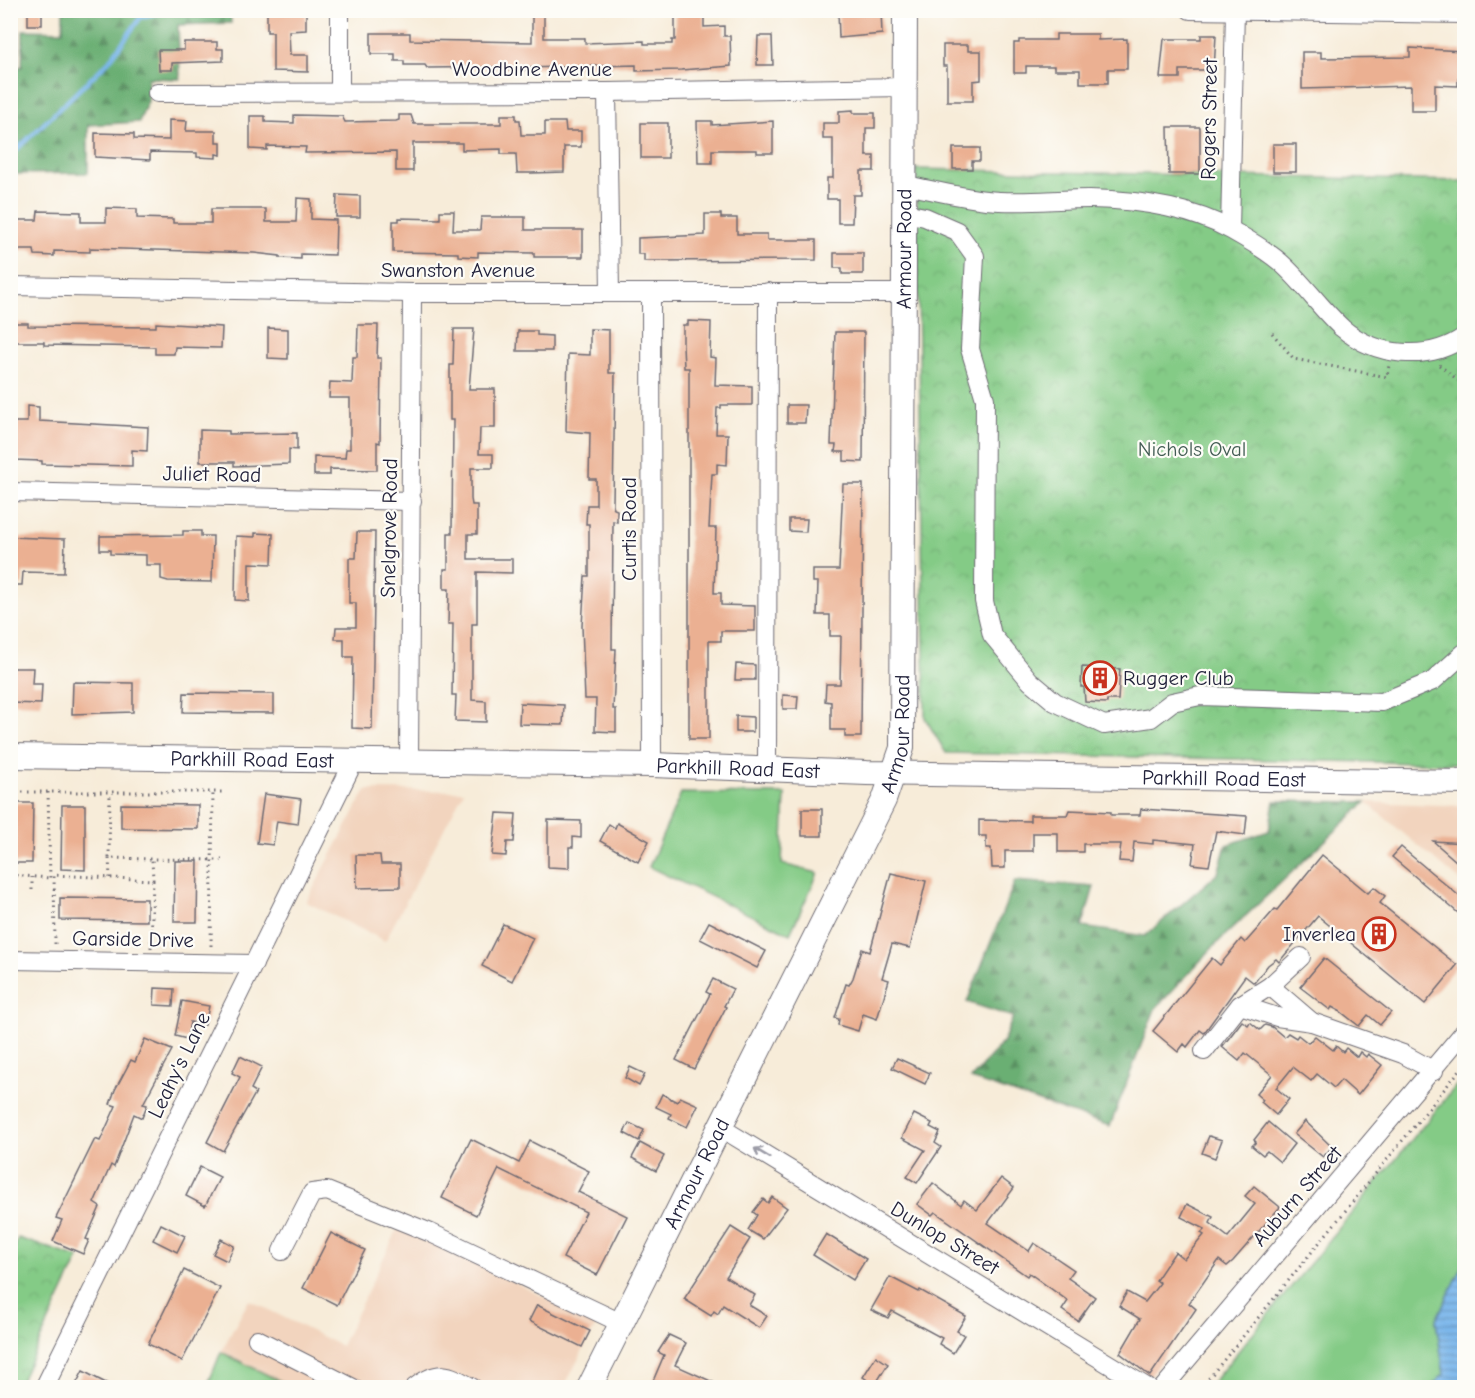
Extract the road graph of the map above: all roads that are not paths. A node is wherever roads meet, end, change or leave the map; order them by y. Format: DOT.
graph roads {
  1 [pos="340,10"];
  2 [pos="905,10"];
  3 [pos="1190,10"];
  4 [pos="1235,11"];
  5 [pos="1438,12"];
  6 [pos="1464,14"];
  7 [pos="906,87"];
  8 [pos="340,90"];
  9 [pos="607,92"];
  10 [pos="157,93"];
  11 [pos="906,185"];
  12 [pos="905,213"];
  13 [pos="1230,229"];
  14 [pos="10,286"];
  15 [pos="768,292"];
  16 [pos="412,293"];
  17 [pos="610,293"];
  18 [pos="651,293"];
  19 [pos="905,293"];
  20 [pos="1464,337"];
  21 [pos="10,492"];
  22 [pos="412,501"];
  23 [pos="1464,653"];
  24 [pos="10,756"];
  25 [pos="354,761"];
  26 [pos="409,762"];
  27 [pos="652,765"];
  28 [pos="767,768"];
  29 [pos="894,773"];
  30 [pos="1464,782"];
  31 [pos="1301,957"];
  32 [pos="10,960"];
  33 [pos="254,964"];
  34 [pos="1270,986"];
  35 [pos="1240,1005"];
  36 [pos="1312,1022"];
  37 [pos="1464,1032"];
  38 [pos="1204,1051"];
  39 [pos="1434,1071"];
  40 [pos="718,1126"];
  41 [pos="282,1251"];
  42 [pos="621,1323"];
  43 [pos="257,1339"];
  44 [pos="44,1388"];
  45 [pos="353,1388"];
  46 [pos="414,1388"];
  47 [pos="472,1388"];
  48 [pos="589,1388"];
  49 [pos="1148,1388"];
  50 [pos="1163,1388"];
  1 -- 8 [label="street"];
  2 -- 7 [label="main road, Armour Road"];
  3 -- 4 [label="street"];
  4 -- 5 [label="street"];
  4 -- 13 [label="street, Rogers Street"];
  5 -- 6 [label="street"];
  7 -- 9 [label="street, Woodbine Avenue"];
  7 -- 11 [label="main road, Armour Road"];
  8 -- 9 [label="street, Woodbine Avenue"];
  8 -- 10 [label="street, Woodbine Avenue"];
  9 -- 17 [label="street"];
  11 -- 12 [label="main road, Armour Road"];
  11 -- 13 [label="street"];
  12 -- 19 [label="main road, Armour Road"];
  12 -- 23 [label="street"];
  13 -- 20 [label="street"];
  14 -- 16 [label="street, Swanston Avenue"];
  15 -- 18 [label="street, Swanston Avenue"];
  15 -- 19 [label="street, Swanston Avenue"];
  15 -- 28 [label="street"];
  16 -- 17 [label="street, Swanston Avenue"];
  16 -- 22 [label="street, Snelgrove Road"];
  17 -- 18 [label="street, Swanston Avenue"];
  18 -- 27 [label="street, Curtis Road"];
  19 -- 29 [label="main road, Armour Road"];
  21 -- 22 [label="street, Juliet Road"];
  22 -- 26 [label="street, Snelgrove Road"];
  24 -- 25 [label="main road, Parkhill Road East"];
  25 -- 26 [label="main road, Parkhill Road East"];
  25 -- 33 [label="street, Leahy's Lane"];
  26 -- 27 [label="main road, Parkhill Road East"];
  27 -- 28 [label="main road, Parkhill Road East"];
  28 -- 29 [label="main road, Parkhill Road East"];
  29 -- 30 [label="main road, Parkhill Road East"];
  29 -- 40 [label="main road, Armour Road"];
  31 -- 34 [label="street"];
  32 -- 33 [label="street, Garside Drive"];
  33 -- 44 [label="street, Leahy's Lane"];
  34 -- 35 [label="street"];
  34 -- 36 [label="street"];
  35 -- 36 [label="street"];
  35 -- 38 [label="street"];
  36 -- 39 [label="street"];
  37 -- 39 [label="street, Auburn Street"];
  39 -- 50 [label="street, Auburn Street"];
  40 -- 42 [label="main road, Armour Road"];
  49 -- 40 [label="street, Dunlop Street, one-way"];
  41 -- 42 [label="street"];
  42 -- 48 [label="main road, Armour Road"];
  43 -- 45 [label="street"];
  46 -- 47 [label="street"];
}
